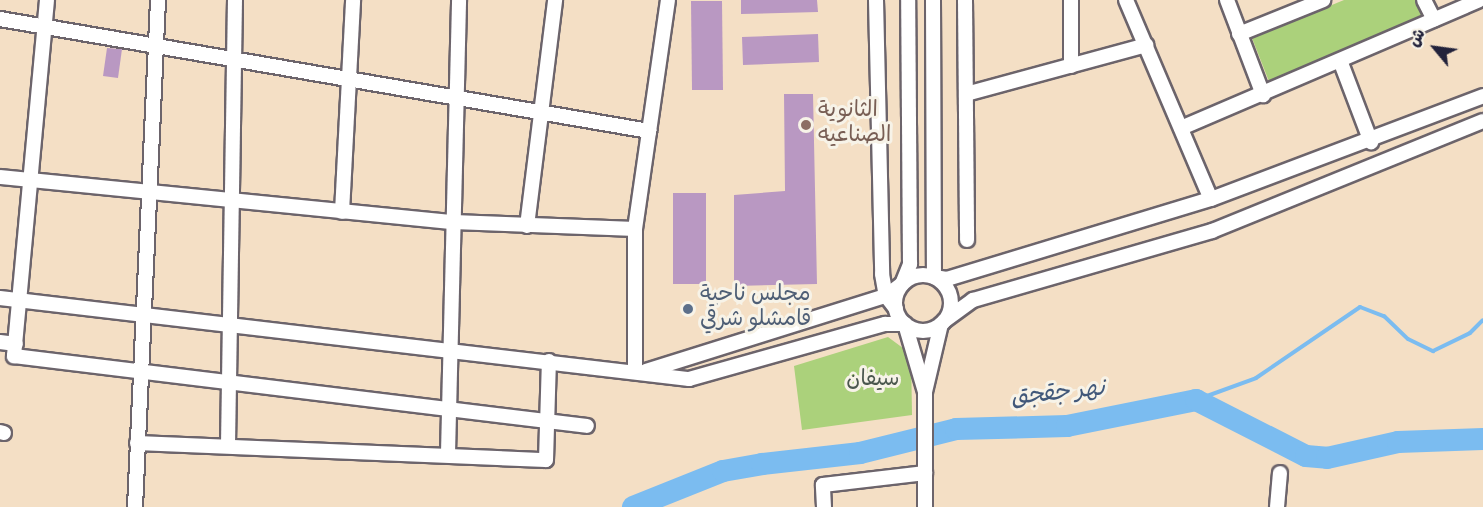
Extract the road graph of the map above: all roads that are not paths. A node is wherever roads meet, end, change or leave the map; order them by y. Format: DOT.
graph roads {
  1 [pos="47,0"];
  2 [pos="158,0"];
  3 [pos="235,0"];
  4 [pos="353,0"];
  5 [pos="459,0"];
  6 [pos="555,0"];
  7 [pos="668,0"];
  8 [pos="876,0"];
  9 [pos="908,0"];
  10 [pos="933,0"];
  11 [pos="965,0"];
  12 [pos="1071,0"];
  13 [pos="1126,0"];
  14 [pos="1227,0"];
  15 [pos="1322,0"];
  16 [pos="1424,0"];
  17 [pos="1479,0"];
  18 [pos="0,19"];
  19 [pos="1434,20"];
  20 [pos="44,27"];
  21 [pos="1239,34"];
  22 [pos="1146,45"];
  23 [pos="156,49"];
  24 [pos="231,57"];
  25 [pos="1341,63"];
  26 [pos="1071,66"];
  27 [pos="348,80"];
  28 [pos="966,94"];
  29 [pos="1263,95"];
  30 [pos="1483,96"];
  31 [pos="457,100"];
  32 [pos="542,114"];
  33 [pos="1483,121"];
  34 [pos="1181,128"];
  35 [pos="649,131"];
  36 [pos="1371,142"];
  37 [pos="0,177"];
  38 [pos="27,179"];
  39 [pos="149,194"];
  40 [pos="1211,199"];
  41 [pos="230,200"];
  42 [pos="342,212"];
  43 [pos="454,222"];
  44 [pos="527,226"];
  45 [pos="635,229"];
  46 [pos="967,240"];
  47 [pos="934,277"];
  48 [pos="902,284"];
  49 [pos="886,296"];
  50 [pos="0,298"];
  51 [pos="20,300"];
  52 [pos="896,309"];
  53 [pos="142,316"];
  54 [pos="943,322"];
  55 [pos="905,324"];
  56 [pos="229,327"];
  57 [pos="0,342"];
  58 [pos="16,344"];
  59 [pos="450,354"];
  60 [pos="549,361"];
  61 [pos="640,370"];
  62 [pos="139,372"];
  63 [pos="229,381"];
  64 [pos="925,392"];
  65 [pos="450,409"];
  66 [pos="549,421"];
  67 [pos="587,426"];
  68 [pos="137,443"];
  69 [pos="228,445"];
  70 [pos="448,453"];
  71 [pos="925,467"];
  72 [pos="1280,473"];
  73 [pos="135,507"];
  74 [pos="824,507"];
  75 [pos="925,507"];
  76 [pos="1277,507"];
  1 -- 20 [label="street"];
  2 -- 23 [label="street"];
  3 -- 24 [label="street"];
  4 -- 27 [label="street"];
  5 -- 31 [label="street"];
  6 -- 32 [label="street"];
  7 -- 35 [label="street"];
  8 -- 49 [label="street"];
  9 -- 48 [label="street"];
  10 -- 47 [label="street"];
  11 -- 28 [label="street"];
  12 -- 26 [label="street"];
  13 -- 22 [label="street"];
  14 -- 21 [label="street"];
  15 -- 21 [label="street"];
  16 -- 19 [label="street"];
  17 -- 19 [label="street"];
  18 -- 20 [label="street"];
  19 -- 25 [label="street"];
  20 -- 23 [label="street"];
  20 -- 38 [label="street"];
  21 -- 29 [label="street"];
  22 -- 26 [label="street"];
  22 -- 34 [label="street"];
  23 -- 24 [label="street"];
  23 -- 39 [label="street"];
  24 -- 27 [label="street"];
  24 -- 41 [label="street"];
  25 -- 29 [label="street"];
  25 -- 36 [label="street"];
  26 -- 28 [label="street"];
  27 -- 31 [label="street"];
  27 -- 42 [label="street"];
  28 -- 46 [label="street"];
  29 -- 34 [label="street"];
  30 -- 36 [label="street"];
  31 -- 32 [label="street"];
  31 -- 43 [label="street"];
  32 -- 35 [label="street"];
  32 -- 44 [label="street"];
  33 -- 54 [label="street"];
  34 -- 40 [label="street"];
  35 -- 45 [label="street"];
  36 -- 40 [label="street"];
  37 -- 38 [label="street"];
  38 -- 39 [label="street"];
  38 -- 51 [label="street"];
  39 -- 41 [label="street"];
  39 -- 53 [label="street"];
  40 -- 47 [label="street"];
  41 -- 42 [label="street"];
  41 -- 56 [label="street"];
  42 -- 43 [label="street"];
  43 -- 44 [label="street"];
  43 -- 59 [label="street"];
  44 -- 45 [label="street"];
  45 -- 61 [label="street"];
  47 -- 48 [label="street"];
  47 -- 54 [label="street"];
  48 -- 49 [label="street"];
  48 -- 52 [label="street"];
  49 -- 52 [label="street"];
  49 -- 61 [label="street"];
  50 -- 51 [label="street"];
  51 -- 53 [label="street"];
  51 -- 58 [label="street"];
  52 -- 55 [label="street"];
  53 -- 56 [label="street"];
  53 -- 62 [label="street"];
  54 -- 55 [label="street"];
  54 -- 64 [label="street"];
  55 -- 61 [label="street"];
  55 -- 64 [label="street"];
  56 -- 59 [label="street"];
  56 -- 63 [label="street"];
  57 -- 58 [label="street"];
  58 -- 62 [label="street"];
  59 -- 60 [label="street"];
  59 -- 65 [label="street"];
  60 -- 61 [label="street"];
  60 -- 66 [label="street"];
  62 -- 63 [label="street"];
  62 -- 68 [label="street"];
  63 -- 65 [label="street"];
  63 -- 69 [label="street"];
  64 -- 71 [label="street"];
  65 -- 66 [label="street"];
  65 -- 70 [label="street"];
  66 -- 67 [label="street"];
  66 -- 70 [label="street"];
  68 -- 69 [label="street"];
  68 -- 73 [label="street"];
  69 -- 70 [label="street"];
  71 -- 74 [label="street"];
  71 -- 75 [label="street"];
  72 -- 76 [label="street"];
}
